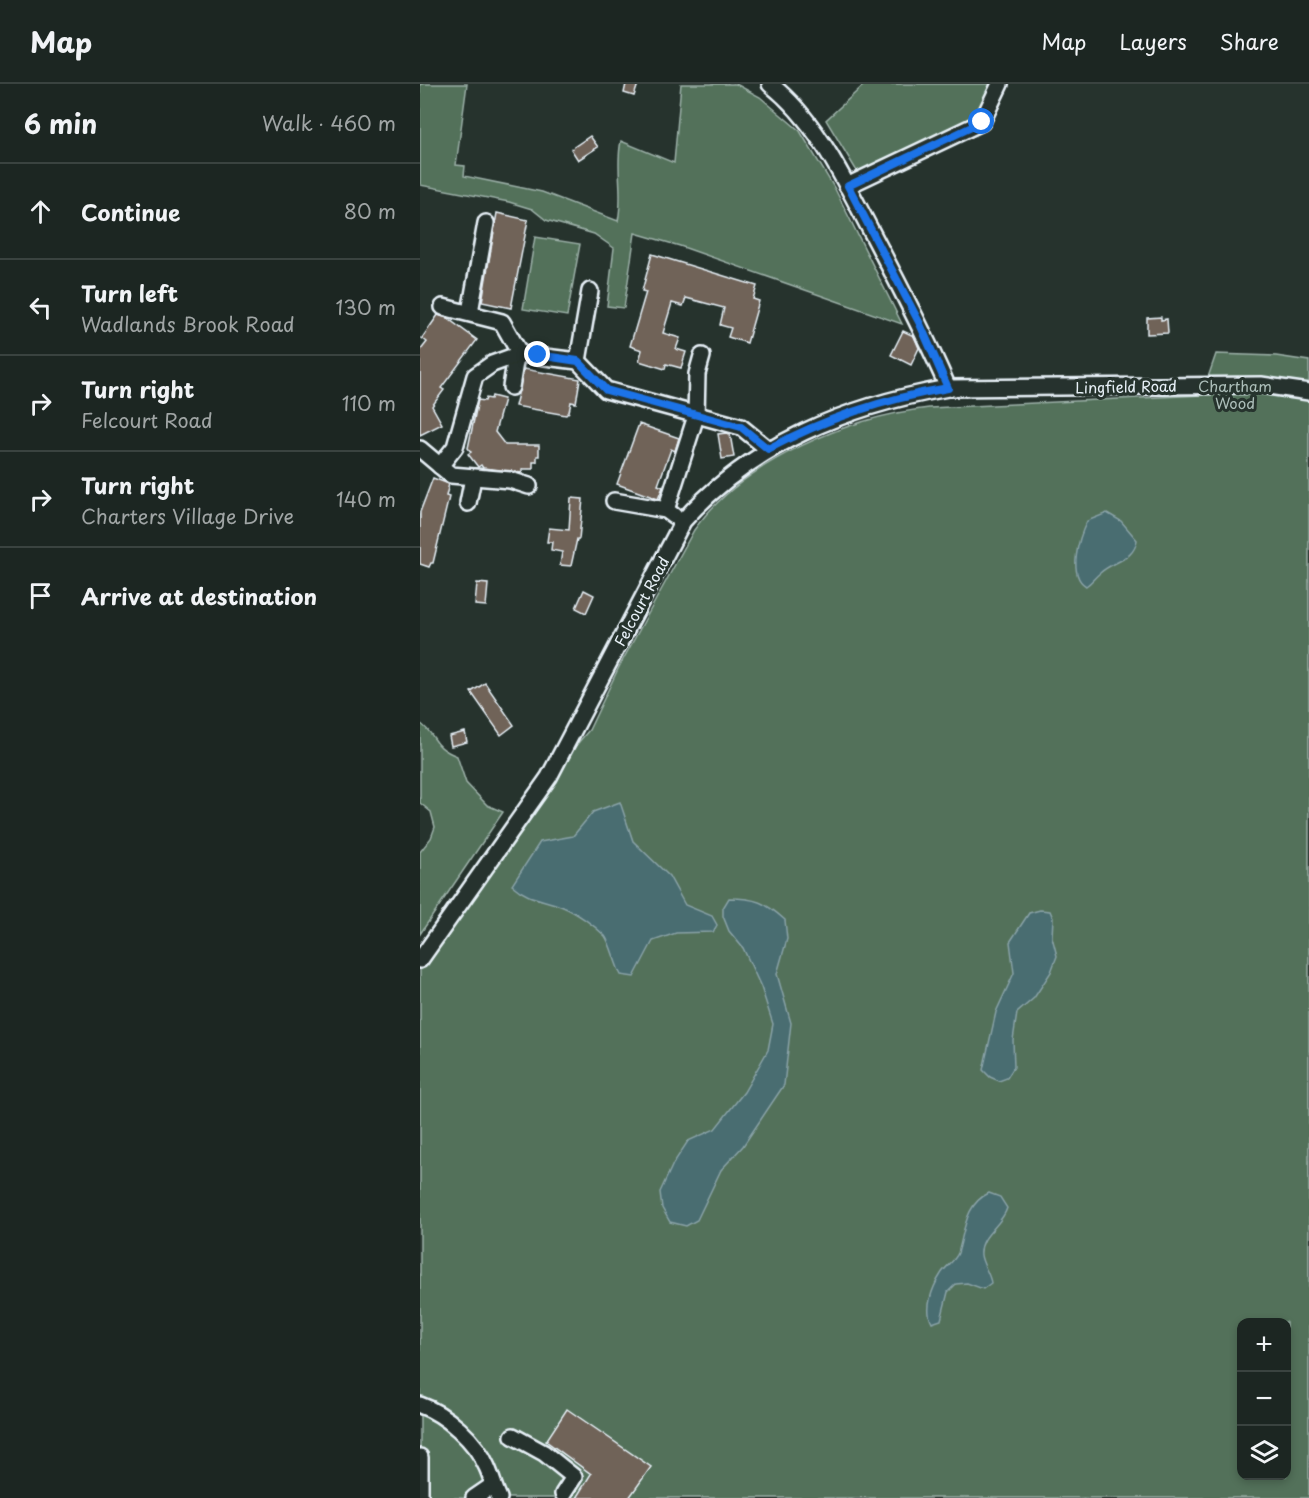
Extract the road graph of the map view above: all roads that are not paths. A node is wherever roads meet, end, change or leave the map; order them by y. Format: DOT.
graph roads {
  1 [pos="770,84"];
  2 [pos="1000,84"];
  3 [pos="848,186"];
  4 [pos="486,223"];
  5 [pos="590,291"];
  6 [pos="443,307"];
  7 [pos="470,312"];
  8 [pos="518,355"];
  9 [pos="702,356"];
  10 [pos="578,361"];
  11 [pos="511,387"];
  12 [pos="948,388"];
  13 [pos="978,389"];
  14 [pos="1309,392"];
  15 [pos="696,416"];
  16 [pos="420,449"];
  17 [pos="768,449"];
  18 [pos="440,466"];
  19 [pos="473,478"];
  20 [pos="529,486"];
  21 [pos="614,501"];
  22 [pos="468,503"];
  23 [pos="666,510"];
  24 [pos="682,521"];
  25 [pos="420,960"];
  26 [pos="420,1405"];
  27 [pos="513,1436"];
  28 [pos="420,1457"];
  29 [pos="496,1492"];
  30 [pos="562,1494"];
  31 [pos="420,1498"];
  32 [pos="474,1498"];
  1 -- 3 [label="street"];
  2 -- 3 [label="street"];
  3 -- 12 [label="street"];
  4 -- 7 [label="street"];
  5 -- 10 [label="street"];
  6 -- 7 [label="street"];
  7 -- 8 [label="street"];
  8 -- 10 [label="street"];
  8 -- 11 [label="street"];
  8 -- 18 [label="street"];
  9 -- 15 [label="street"];
  10 -- 15 [label="street"];
  12 -- 13 [label="street, Felcourt Road"];
  12 -- 17 [label="street, Felcourt Road"];
  13 -- 14 [label="street, Lingfield Road"];
  15 -- 17 [label="street"];
  15 -- 23 [label="street"];
  16 -- 18 [label="street"];
  17 -- 24 [label="street, Felcourt Road"];
  18 -- 19 [label="street"];
  19 -- 20 [label="street"];
  19 -- 22 [label="street"];
  21 -- 23 [label="street"];
  23 -- 24 [label="street"];
  24 -- 25 [label="street, Felcourt Road"];
  26 -- 29 [label="street"];
  27 -- 30 [label="street"];
  28 -- 31 [label="street"];
  29 -- 32 [label="street"];
}
